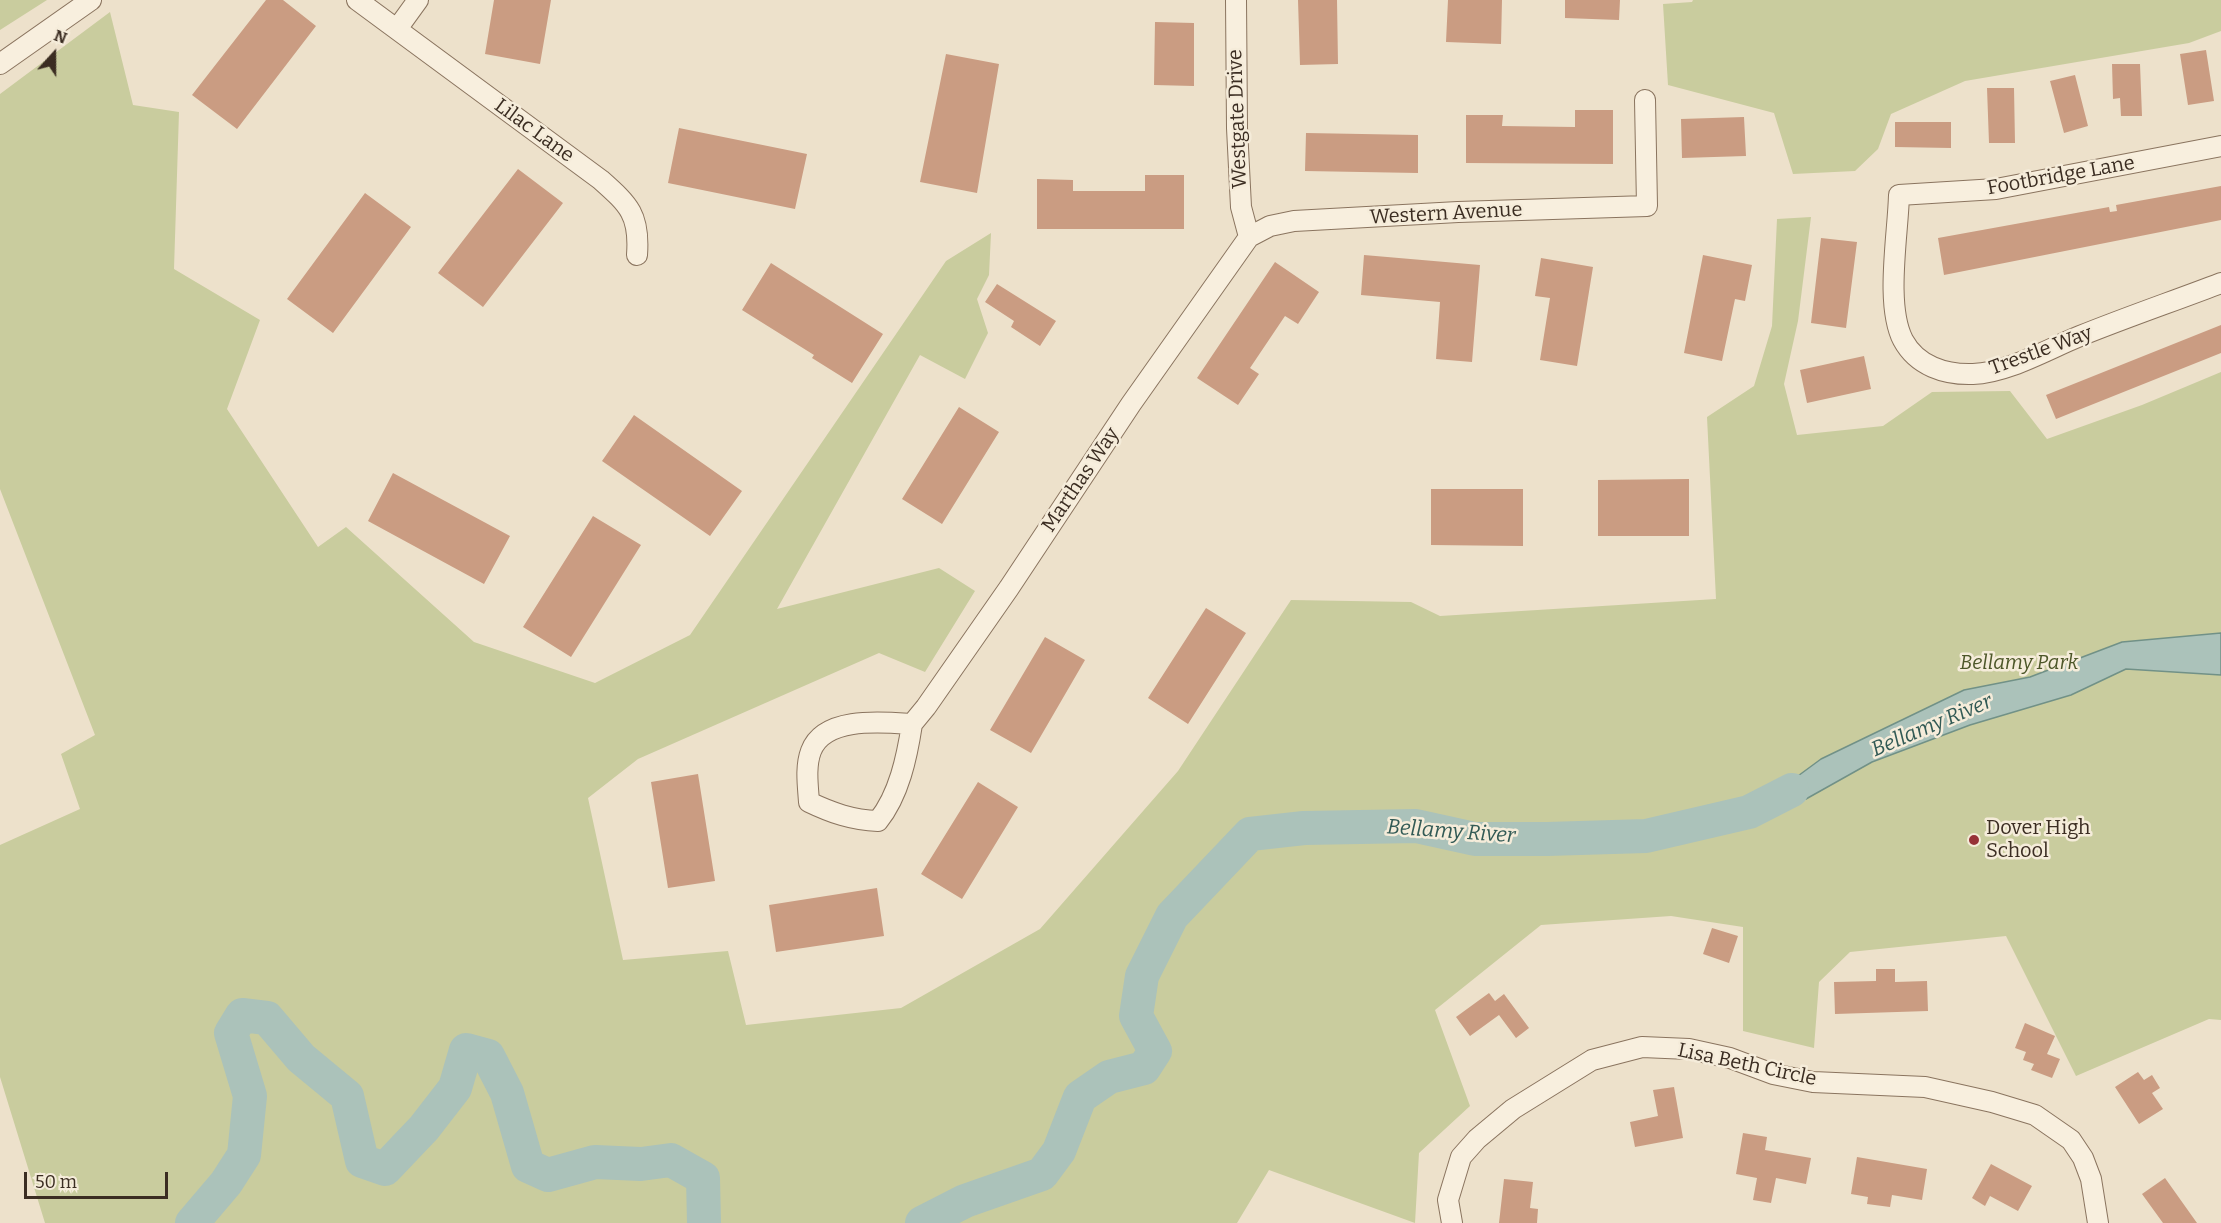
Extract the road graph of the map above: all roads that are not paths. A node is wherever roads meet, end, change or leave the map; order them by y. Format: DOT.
graph roads {
  1 [pos="91,0"];
  2 [pos="357,0"];
  3 [pos="418,0"];
  4 [pos="1236,0"];
  5 [pos="377,6"];
  6 [pos="397,29"];
  7 [pos="0,64"];
  8 [pos="1645,100"];
  9 [pos="2221,146"];
  10 [pos="1899,195"];
  11 [pos="1248,237"];
  12 [pos="637,255"];
  13 [pos="2221,283"];
  14 [pos="912,724"];
  15 [pos="1452,1223"];
  16 [pos="2098,1223"];
  1 -- 7 [label="street"];
  2 -- 5 [label="street, Lilac Lane"];
  3 -- 6 [label="street"];
  4 -- 11 [label="street, Westgate Drive"];
  5 -- 6 [label="street, Lilac Lane"];
  6 -- 12 [label="street, Lilac Lane"];
  8 -- 11 [label="street, Western Avenue"];
  9 -- 10 [label="street, Footbridge Lane"];
  10 -- 13 [label="street, Trestle Way"];
  11 -- 14 [label="street, Marthas Way"];
  14 -- 14 [label="street, Marthas Way"];
  15 -- 16 [label="street, Lisa Beth Circle"];
}
